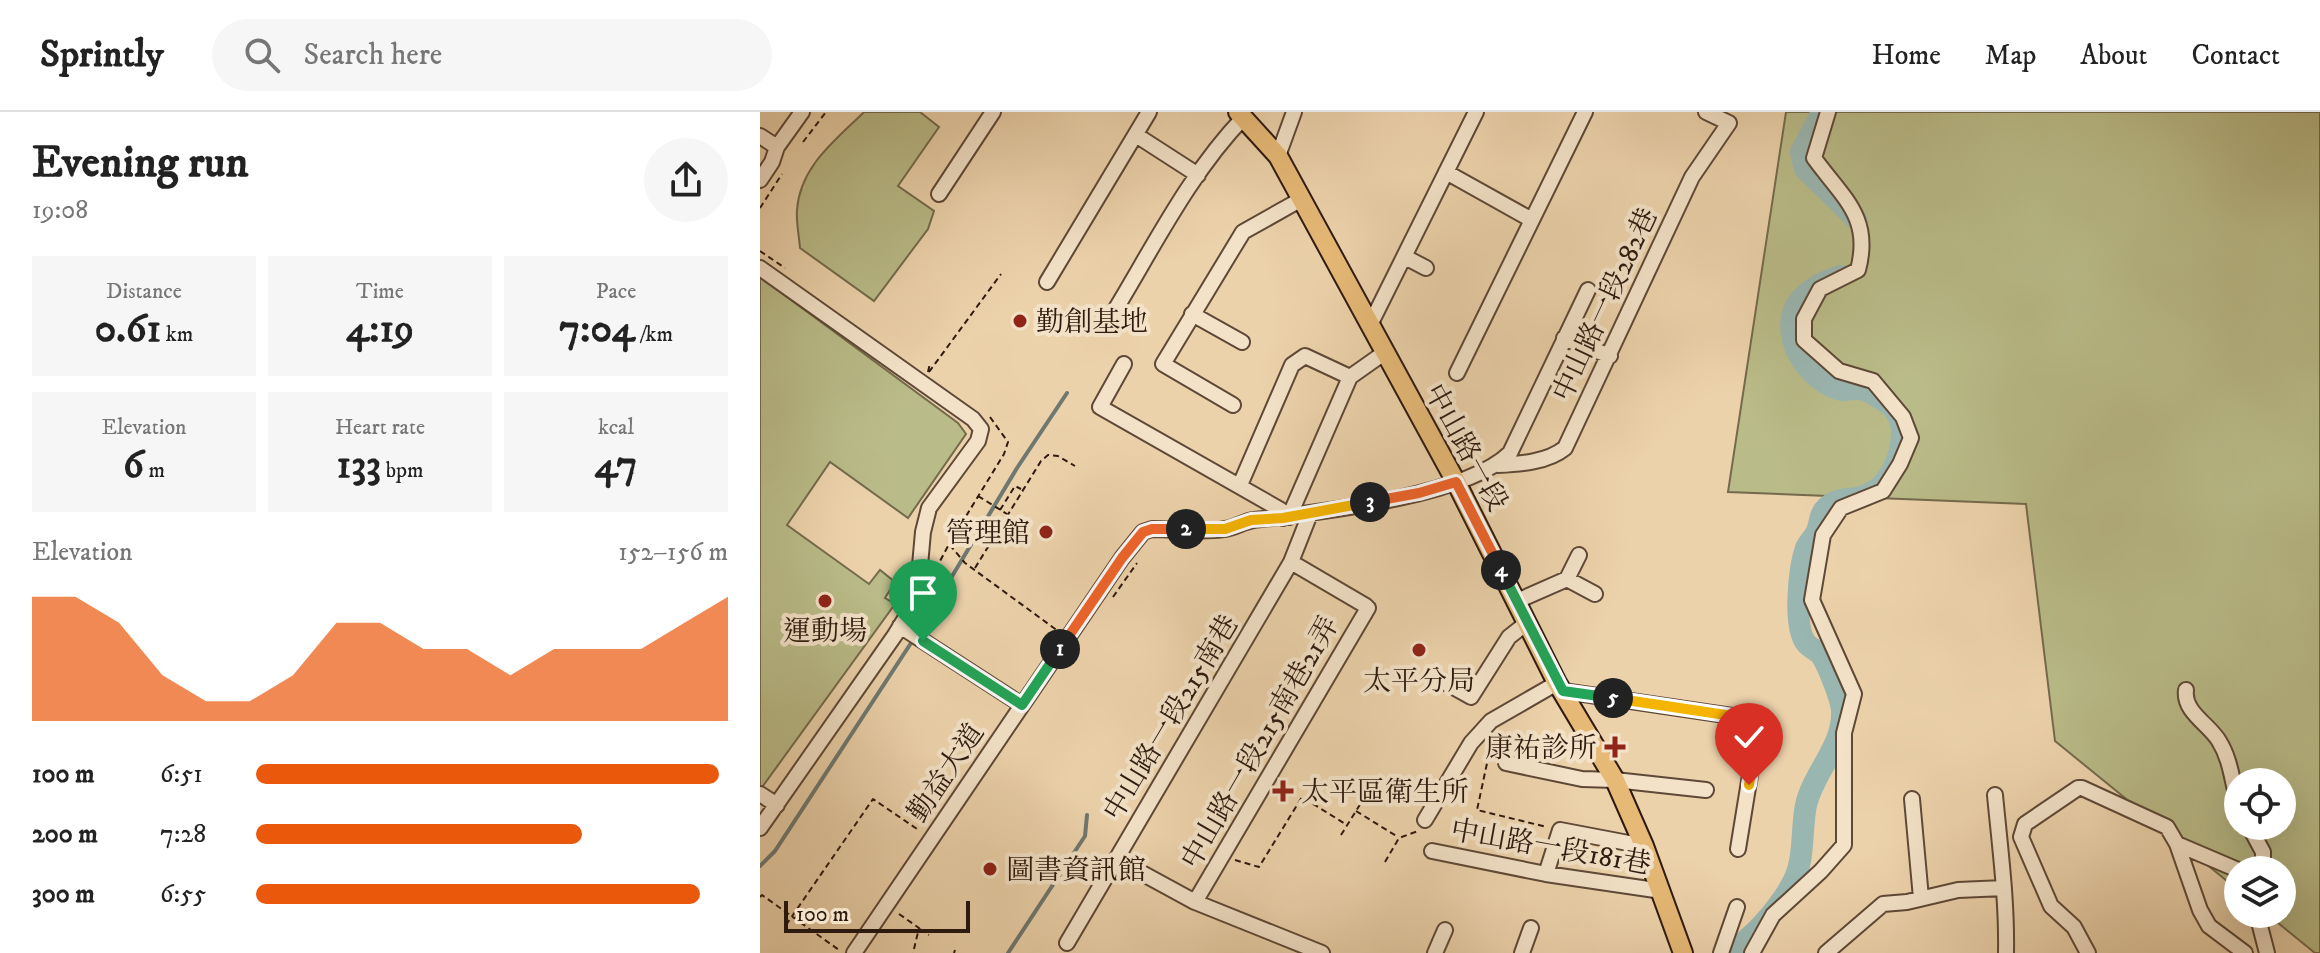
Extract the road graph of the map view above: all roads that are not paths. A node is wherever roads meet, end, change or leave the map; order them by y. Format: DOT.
graph roads {
  1 [pos="802,112"];
  2 [pos="993,112"];
  3 [pos="1149,112"];
  4 [pos="1294,112"];
  5 [pos="1476,112"];
  6 [pos="1585,112"];
  7 [pos="1706,112"];
  8 [pos="1828,112"];
  9 [pos="1241,115"];
  10 [pos="1136,135"];
  11 [pos="760,136"];
  12 [pos="777,147"];
  13 [pos="1278,156"];
  14 [pos="1446,172"];
  15 [pos="1198,175"];
  16 [pos="760,180"];
  17 [pos="939,194"];
  18 [pos="1300,200"];
  19 [pos="1532,220"];
  20 [pos="1405,257"];
  21 [pos="760,259"];
  22 [pos="760,268"];
  23 [pos="1426,268"];
  24 [pos="775,279"];
  25 [pos="1047,282"];
  26 [pos="1588,290"];
  27 [pos="1192,314"];
  28 [pos="1109,320"];
  29 [pos="1370,325"];
  30 [pos="1564,338"];
  31 [pos="1242,342"];
  32 [pos="1384,353"];
  33 [pos="1610,356"];
  34 [pos="1124,364"];
  35 [pos="1457,373"];
  36 [pos="1350,377"];
  37 [pos="1233,405"];
  38 [pos="1498,465"];
  39 [pos="1456,482"];
  40 [pos="1240,485"];
  41 [pos="1310,514"];
  42 [pos="1286,518"];
  43 [pos="1225,529"];
  44 [pos="1579,555"];
  45 [pos="1291,562"];
  46 [pos="1567,579"];
  47 [pos="1595,594"];
  48 [pos="1517,601"];
  49 [pos="1528,622"];
  50 [pos="904,629"];
  51 [pos="1435,677"];
  52 [pos="1560,687"];
  53 [pos="2186,690"];
  54 [pos="1022,705"];
  55 [pos="1506,763"];
  56 [pos="2229,768"];
  57 [pos="1615,780"];
  58 [pos="1706,790"];
  59 [pos="760,794"];
  60 [pos="1995,795"];
  61 [pos="1912,799"];
  62 [pos="777,805"];
  63 [pos="1425,820"];
  64 [pos="760,828"];
  65 [pos="2177,844"];
  66 [pos="1644,846"];
  67 [pos="1738,849"];
  68 [pos="1432,851"];
  69 [pos="1116,859"];
  70 [pos="2224,864"];
  71 [pos="1546,874"];
  72 [pos="2004,888"];
  73 [pos="1662,891"];
  74 [pos="1921,898"];
  75 [pos="1195,902"];
  76 [pos="1737,907"];
  77 [pos="1531,928"];
  78 [pos="2261,928"];
  79 [pos="1445,930"];
  80 [pos="1067,943"];
  81 [pos="854,953"];
  82 [pos="1322,953"];
  83 [pos="1435,953"];
  84 [pos="1522,953"];
  85 [pos="1683,953"];
  86 [pos="1721,953"];
  87 [pos="1752,953"];
  88 [pos="1826,953"];
  89 [pos="2006,953"];
  90 [pos="2088,953"];
  91 [pos="2245,953"];
  92 [pos="2267,953"];
  1 -- 12 [label="street"];
  2 -- 17 [label="street"];
  3 -- 10 [label="street"];
  4 -- 13 [label="street"];
  5 -- 14 [label="street"];
  6 -- 19 [label="street"];
  7 -- 33 [label="street, 中山路一段282巷"];
  8 -- 87 [label="street"];
  9 -- 13 [label="main road, 中山路一段"];
  9 -- 15 [label="street"];
  10 -- 15 [label="street"];
  10 -- 25 [label="street"];
  11 -- 12 [label="street"];
  12 -- 16 [label="street"];
  13 -- 18 [label="main road, 中山路一段"];
  14 -- 19 [label="street"];
  14 -- 20 [label="street"];
  15 -- 28 [label="street"];
  18 -- 27 [label="street"];
  18 -- 29 [label="main road, 中山路一段"];
  19 -- 35 [label="street"];
  20 -- 23 [label="street"];
  20 -- 29 [label="street"];
  21 -- 24 [label="street"];
  22 -- 24 [label="street"];
  24 -- 50 [label="street"];
  26 -- 30 [label="street"];
  27 -- 31 [label="street"];
  27 -- 37 [label="street"];
  29 -- 32 [label="main road, 中山路一段"];
  30 -- 33 [label="street"];
  30 -- 38 [label="street"];
  32 -- 36 [label="street"];
  32 -- 39 [label="main road, 中山路一段"];
  33 -- 38 [label="street, 中山路一段282巷"];
  34 -- 40 [label="street"];
  36 -- 40 [label="street"];
  36 -- 42 [label="street"];
  38 -- 39 [label="street, 中山路一段282巷"];
  39 -- 41 [label="street, 中山路一段282巷"];
  39 -- 48 [label="main road, 中山路一段"];
  40 -- 42 [label="street"];
  41 -- 42 [label="street, 中山路一段282巷"];
  41 -- 45 [label="street, 中山路一段215南巷"];
  42 -- 43 [label="street, 中山路一段282巷"];
  43 -- 54 [label="street, 勤益大道"];
  44 -- 46 [label="street"];
  45 -- 69 [label="street, 中山路一段215南巷"];
  45 -- 75 [label="street, 中山路一段215南巷21弄"];
  46 -- 47 [label="street"];
  46 -- 48 [label="street"];
  48 -- 49 [label="main road, 中山路一段"];
  49 -- 51 [label="street"];
  49 -- 52 [label="main road, 中山路一段"];
  50 -- 54 [label="street"];
  50 -- 62 [label="street"];
  52 -- 57 [label="main road, 中山路一段"];
  52 -- 63 [label="street"];
  52 -- 67 [label="street"];
  53 -- 56 [label="street"];
  54 -- 81 [label="street, 勤益大道"];
  55 -- 57 [label="street"];
  57 -- 58 [label="street"];
  57 -- 66 [label="main road, 中山路一段"];
  59 -- 62 [label="street"];
  60 -- 72 [label="street"];
  61 -- 74 [label="street"];
  62 -- 64 [label="street"];
  65 -- 70 [label="street"];
  65 -- 90 [label="street"];
  65 -- 91 [label="street"];
  66 -- 71 [label="street"];
  66 -- 73 [label="main road, 中山路一段"];
  68 -- 71 [label="street, 中山路一段181巷"];
  69 -- 75 [label="street"];
  69 -- 80 [label="street, 中山路一段215南巷"];
  71 -- 73 [label="street, 中山路一段181巷"];
  72 -- 74 [label="street"];
  72 -- 89 [label="street"];
  73 -- 85 [label="main road, 中山路一段"];
  74 -- 88 [label="street"];
  75 -- 82 [label="street"];
  76 -- 86 [label="street"];
  77 -- 84 [label="street"];
  78 -- 92 [label="street"];
  79 -- 83 [label="street"];
}
